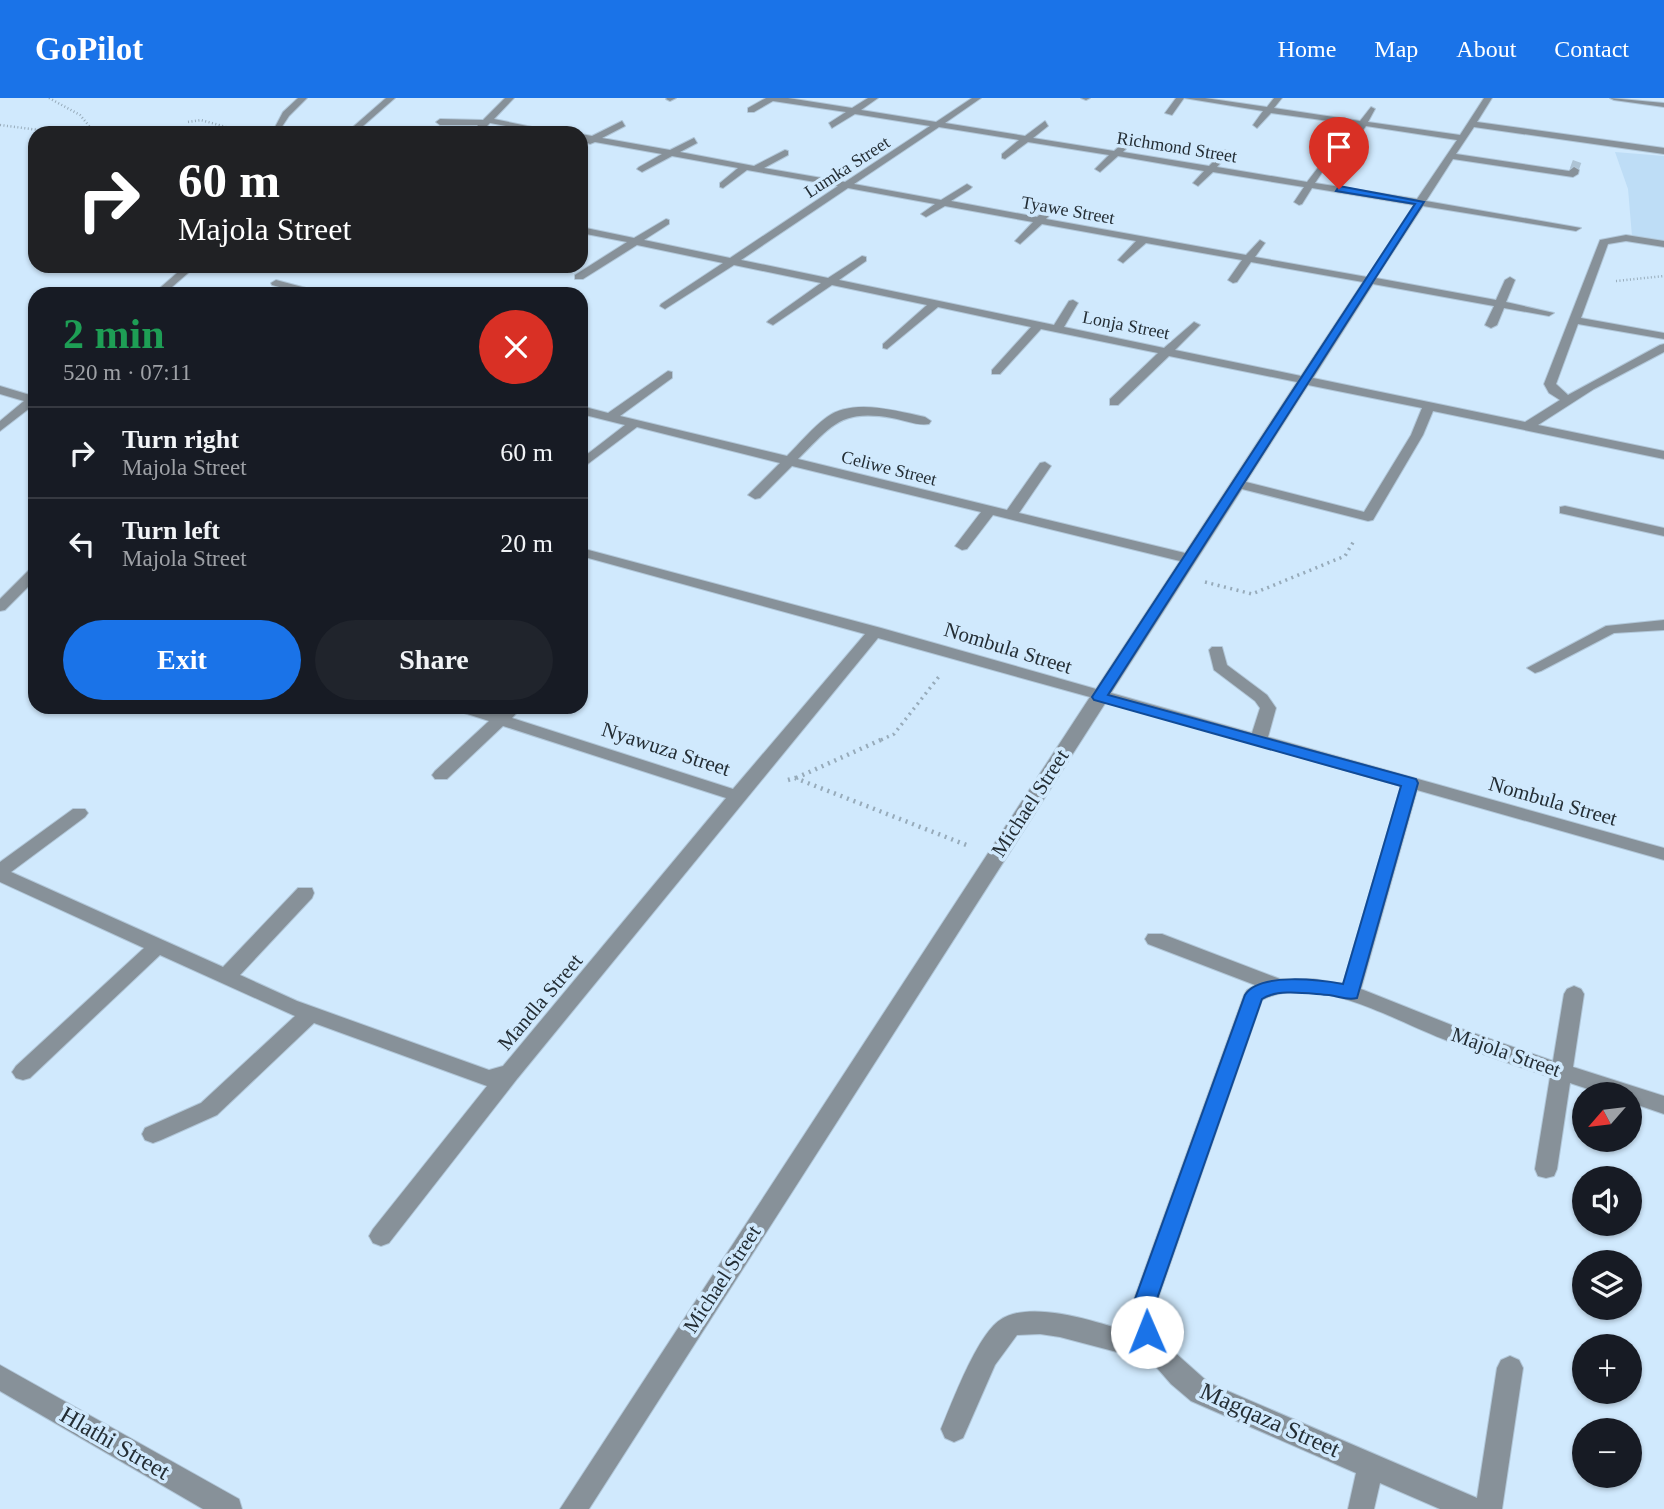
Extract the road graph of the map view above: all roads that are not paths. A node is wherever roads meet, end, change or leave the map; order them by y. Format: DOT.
graph roads {
  1 [pos="303,98"];
  2 [pos="391,98"];
  3 [pos="510,98"];
  4 [pos="772,98"];
  5 [pos="779,98"];
  6 [pos="874,98"];
  7 [pos="977,98"];
  8 [pos="1180,98"];
  9 [pos="1188,98"];
  10 [pos="1278,98"];
  11 [pos="1488,98"];
  12 [pos="1614,98"];
  13 [pos="1664,105"];
  14 [pos="1267,109"];
  15 [pos="1371,109"];
  16 [pos="751,110"];
  17 [pos="855,111"];
  18 [pos="1169,113"];
  19 [pos="440,122"];
  20 [pos="487,122"];
  21 [pos="622,124"];
  22 [pos="1045,124"];
  23 [pos="1364,124"];
  24 [pos="1471,124"];
  25 [pos="832,125"];
  26 [pos="939,125"];
  27 [pos="1257,125"];
  28 [pos="279,126"];
  29 [pos="357,126"];
  30 [pos="483,126"];
  31 [pos="512,126"];
  32 [pos="1132,138"];
  33 [pos="1355,138"];
  34 [pos="1462,138"];
  35 [pos="588,139"];
  36 [pos="1027,139"];
  37 [pos="594,140"];
  38 [pos="1580,140"];
  39 [pos="694,141"];
  40 [pos="588,143"];
  41 [pos="1664,151"];
  42 [pos="785,153"];
  43 [pos="1117,153"];
  44 [pos="1225,153"];
  45 [pos="1581,153"];
  46 [pos="670,154"];
  47 [pos="1005,156"];
  48 [pos="1450,156"];
  49 [pos="750,168"];
  50 [pos="1320,168"];
  51 [pos="642,169"];
  52 [pos="1100,169"];
  53 [pos="1213,169"];
  54 [pos="1573,172"];
  55 [pos="1198,183"];
  56 [pos="723,185"];
  57 [pos="1312,185"];
  58 [pos="847,186"];
  59 [pos="967,187"];
  60 [pos="1299,202"];
  61 [pos="1420,202"];
  62 [pos="942,203"];
  63 [pos="1053,206"];
  64 [pos="926,214"];
  65 [pos="1040,221"];
  66 [pos="666,222"];
  67 [pos="1576,228"];
  68 [pos="588,232"];
  69 [pos="1143,240"];
  70 [pos="1020,241"];
  71 [pos="636,242"];
  72 [pos="1260,243"];
  73 [pos="1664,244"];
  74 [pos="862,259"];
  75 [pos="1249,259"];
  76 [pos="1124,260"];
  77 [pos="733,261"];
  78 [pos="588,271"];
  79 [pos="183,273"];
  80 [pos="586,273"];
  81 [pos="579,277"];
  82 [pos="1233,280"];
  83 [pos="1369,280"];
  84 [pos="831,281"];
  85 [pos="1510,281"];
  86 [pos="276,283"];
  87 [pos="166,287"];
  88 [pos="291,287"];
  89 [pos="936,303"];
  90 [pos="1073,303"];
  91 [pos="1499,304"];
  92 [pos="665,306"];
  93 [pos="1549,313"];
  94 [pos="1573,320"];
  95 [pos="773,322"];
  96 [pos="1039,325"];
  97 [pos="1194,325"];
  98 [pos="1491,325"];
  99 [pos="1058,329"];
  100 [pos="1664,337"];
  101 [pos="887,346"];
  102 [pos="1664,347"];
  103 [pos="1167,351"];
  104 [pos="996,372"];
  105 [pos="668,375"];
  106 [pos="1304,379"];
  107 [pos="0,390"];
  108 [pos="28,397"];
  109 [pos="1568,400"];
  110 [pos="1114,402"];
  111 [pos="28,404"];
  112 [pos="1429,405"];
  113 [pos="588,412"];
  114 [pos="610,417"];
  115 [pos="925,421"];
  116 [pos="635,423"];
  117 [pos="1528,426"];
  118 [pos="0,427"];
  119 [pos="1664,455"];
  120 [pos="588,460"];
  121 [pos="789,461"];
  122 [pos="1045,466"];
  123 [pos="1237,484"];
  124 [pos="755,495"];
  125 [pos="990,510"];
  126 [pos="1565,510"];
  127 [pos="1012,515"];
  128 [pos="1664,532"];
  129 [pos="962,545"];
  130 [pos="588,554"];
  131 [pos="1189,559"];
  132 [pos="28,579"];
  133 [pos="0,607"];
  134 [pos="1664,625"];
  135 [pos="877,631"];
  136 [pos="1217,650"];
  137 [pos="1535,668"];
  138 [pos="1099,697"];
  139 [pos="484,714"];
  140 [pos="506,714"];
  141 [pos="500,719"];
  142 [pos="1258,741"];
  143 [pos="441,775"];
  144 [pos="1410,783"];
  145 [pos="737,796"];
  146 [pos="79,813"];
  147 [pos="1664,854"];
  148 [pos="0,873"];
  149 [pos="305,893"];
  150 [pos="1155,939"];
  151 [pos="158,946"];
  152 [pos="226,976"];
  153 [pos="1280,987"];
  154 [pos="1350,993"];
  155 [pos="1574,994"];
  156 [pos="1254,995"];
  157 [pos="311,1013"];
  158 [pos="23,1072"];
  159 [pos="1563,1072"];
  160 [pos="510,1073"];
  161 [pos="1664,1105"];
  162 [pos="153,1134"];
  163 [pos="1546,1169"];
  164 [pos="382,1236"];
  165 [pos="1157,1351"];
  166 [pos="1510,1368"];
  167 [pos="0,1377"];
  168 [pos="954,1429"];
  169 [pos="1371,1465"];
  170 [pos="229,1509"];
  171 [pos="573,1509"];
  172 [pos="1361,1509"];
  173 [pos="1471,1509"];
  174 [pos="1489,1509"];
  1 -- 28 [label="street"];
  2 -- 29 [label="street"];
  3 -- 20 [label="street"];
  4 -- 5 [label="street, Richmond Street"];
  4 -- 16 [label="street"];
  5 -- 17 [label="street, Richmond Street"];
  6 -- 17 [label="street"];
  7 -- 26 [label="street, Lumka Street"];
  8 -- 18 [label="street"];
  9 -- 14 [label="street"];
  10 -- 14 [label="street"];
  11 -- 24 [label="street, Michael Street"];
  12 -- 13 [label="street"];
  14 -- 23 [label="street"];
  14 -- 27 [label="street"];
  15 -- 23 [label="street"];
  17 -- 25 [label="street"];
  17 -- 26 [label="street, Richmond Street"];
  19 -- 20 [label="street"];
  20 -- 30 [label="street"];
  20 -- 31 [label="street"];
  21 -- 37 [label="street"];
  22 -- 36 [label="street"];
  23 -- 33 [label="street"];
  23 -- 34 [label="street"];
  24 -- 34 [label="street, Michael Street"];
  24 -- 38 [label="street"];
  26 -- 36 [label="street, Richmond Street"];
  26 -- 58 [label="street, Lumka Street"];
  32 -- 43 [label="street"];
  34 -- 48 [label="street, Michael Street"];
  35 -- 37 [label="street, Tyawe Street"];
  36 -- 43 [label="street, Richmond Street"];
  36 -- 47 [label="street"];
  37 -- 40 [label="street"];
  37 -- 46 [label="street, Tyawe Street"];
  38 -- 41 [label="street"];
  38 -- 45 [label="street"];
  39 -- 46 [label="street"];
  42 -- 49 [label="street"];
  43 -- 52 [label="street"];
  43 -- 53 [label="street, Richmond Street"];
  44 -- 53 [label="street"];
  46 -- 49 [label="street, Tyawe Street"];
  46 -- 51 [label="street"];
  48 -- 54 [label="street"];
  48 -- 61 [label="street, Michael Street"];
  49 -- 56 [label="street"];
  49 -- 58 [label="street, Tyawe Street"];
  50 -- 57 [label="street"];
  53 -- 55 [label="street"];
  53 -- 57 [label="street, Richmond Street"];
  57 -- 60 [label="street"];
  57 -- 61 [label="street, Richmond Street"];
  58 -- 62 [label="street, Tyawe Street"];
  58 -- 77 [label="street, Lumka Street"];
  59 -- 62 [label="street"];
  61 -- 67 [label="street, Richmond Street"];
  61 -- 83 [label="street, Michael Street"];
  62 -- 64 [label="street"];
  62 -- 65 [label="street, Tyawe Street"];
  63 -- 65 [label="street"];
  65 -- 69 [label="street, Tyawe Street"];
  65 -- 70 [label="street"];
  66 -- 71 [label="street"];
  68 -- 71 [label="street, Lonja Street"];
  69 -- 75 [label="street, Tyawe Street"];
  69 -- 76 [label="street"];
  71 -- 77 [label="street, Lonja Street"];
  71 -- 78 [label="street"];
  72 -- 75 [label="street"];
  73 -- 94 [label="street"];
  74 -- 84 [label="street"];
  75 -- 82 [label="street"];
  75 -- 83 [label="street, Tyawe Street"];
  77 -- 84 [label="street, Lonja Street"];
  77 -- 92 [label="street, Lumka Street"];
  79 -- 87 [label="street"];
  80 -- 81 [label="street"];
  83 -- 91 [label="street, Tyawe Street"];
  83 -- 106 [label="street, Michael Street"];
  84 -- 89 [label="street, Lonja Street"];
  84 -- 95 [label="street"];
  85 -- 91 [label="street"];
  86 -- 88 [label="street"];
  89 -- 96 [label="street, Lonja Street"];
  89 -- 101 [label="street"];
  90 -- 99 [label="street"];
  91 -- 93 [label="street, Tyawe Street"];
  91 -- 98 [label="street"];
  94 -- 100 [label="street"];
  94 -- 109 [label="street"];
  96 -- 99 [label="street, Lonja Street"];
  96 -- 104 [label="street"];
  97 -- 103 [label="street"];
  99 -- 103 [label="street, Lonja Street"];
  102 -- 109 [label="street"];
  103 -- 106 [label="street, Lonja Street"];
  103 -- 110 [label="street"];
  105 -- 114 [label="street"];
  106 -- 112 [label="street, Lonja Street"];
  106 -- 123 [label="street, Michael Street"];
  107 -- 108 [label="street"];
  109 -- 117 [label="street"];
  111 -- 118 [label="street"];
  112 -- 117 [label="street, Lonja Street"];
  112 -- 123 [label="street"];
  113 -- 114 [label="street, Celiwe Street"];
  114 -- 116 [label="street, Celiwe Street"];
  115 -- 121 [label="street"];
  116 -- 120 [label="street"];
  116 -- 121 [label="street, Celiwe Street"];
  117 -- 119 [label="street, Lonja Street"];
  121 -- 124 [label="street"];
  121 -- 125 [label="street, Celiwe Street"];
  122 -- 127 [label="street"];
  123 -- 131 [label="street, Michael Street"];
  125 -- 127 [label="street, Celiwe Street"];
  125 -- 129 [label="street"];
  126 -- 128 [label="street"];
  127 -- 131 [label="street, Celiwe Street"];
  130 -- 135 [label="street, Nombula Street"];
  131 -- 138 [label="street, Michael Street"];
  132 -- 133 [label="street"];
  134 -- 137 [label="street"];
  135 -- 138 [label="street, Nombula Street"];
  135 -- 145 [label="street, Mandla Street"];
  136 -- 142 [label="street"];
  138 -- 142 [label="street, Nombula Street"];
  138 -- 171 [label="street, Michael Street"];
  139 -- 141 [label="street, Nyawuza Street"];
  140 -- 141 [label="street"];
  141 -- 143 [label="street"];
  141 -- 145 [label="street, Nyawuza Street"];
  142 -- 144 [label="street, Nombula Street"];
  144 -- 147 [label="street, Nombula Street"];
  144 -- 154 [label="street"];
  145 -- 160 [label="street, Mandla Street"];
  146 -- 148 [label="street"];
  148 -- 151 [label="street, Mandla Street"];
  149 -- 152 [label="street"];
  150 -- 153 [label="street"];
  151 -- 152 [label="street, Mandla Street"];
  151 -- 158 [label="street"];
  152 -- 157 [label="street, Mandla Street"];
  153 -- 154 [label="street, Majola Street"];
  153 -- 156 [label="street, Majola Street"];
  154 -- 159 [label="street, Majola Street"];
  155 -- 159 [label="street"];
  156 -- 165 [label="street, Magqaza Street"];
  157 -- 160 [label="street, Mandla Street"];
  157 -- 162 [label="street"];
  159 -- 161 [label="street, Majola Street"];
  159 -- 163 [label="street"];
  160 -- 164 [label="street"];
  165 -- 168 [label="street"];
  165 -- 169 [label="street, Magqaza Street"];
  166 -- 174 [label="street"];
  167 -- 170 [label="street, Hlathi Street"];
  169 -- 172 [label="street"];
  169 -- 173 [label="street, Magqaza Street"];
}
